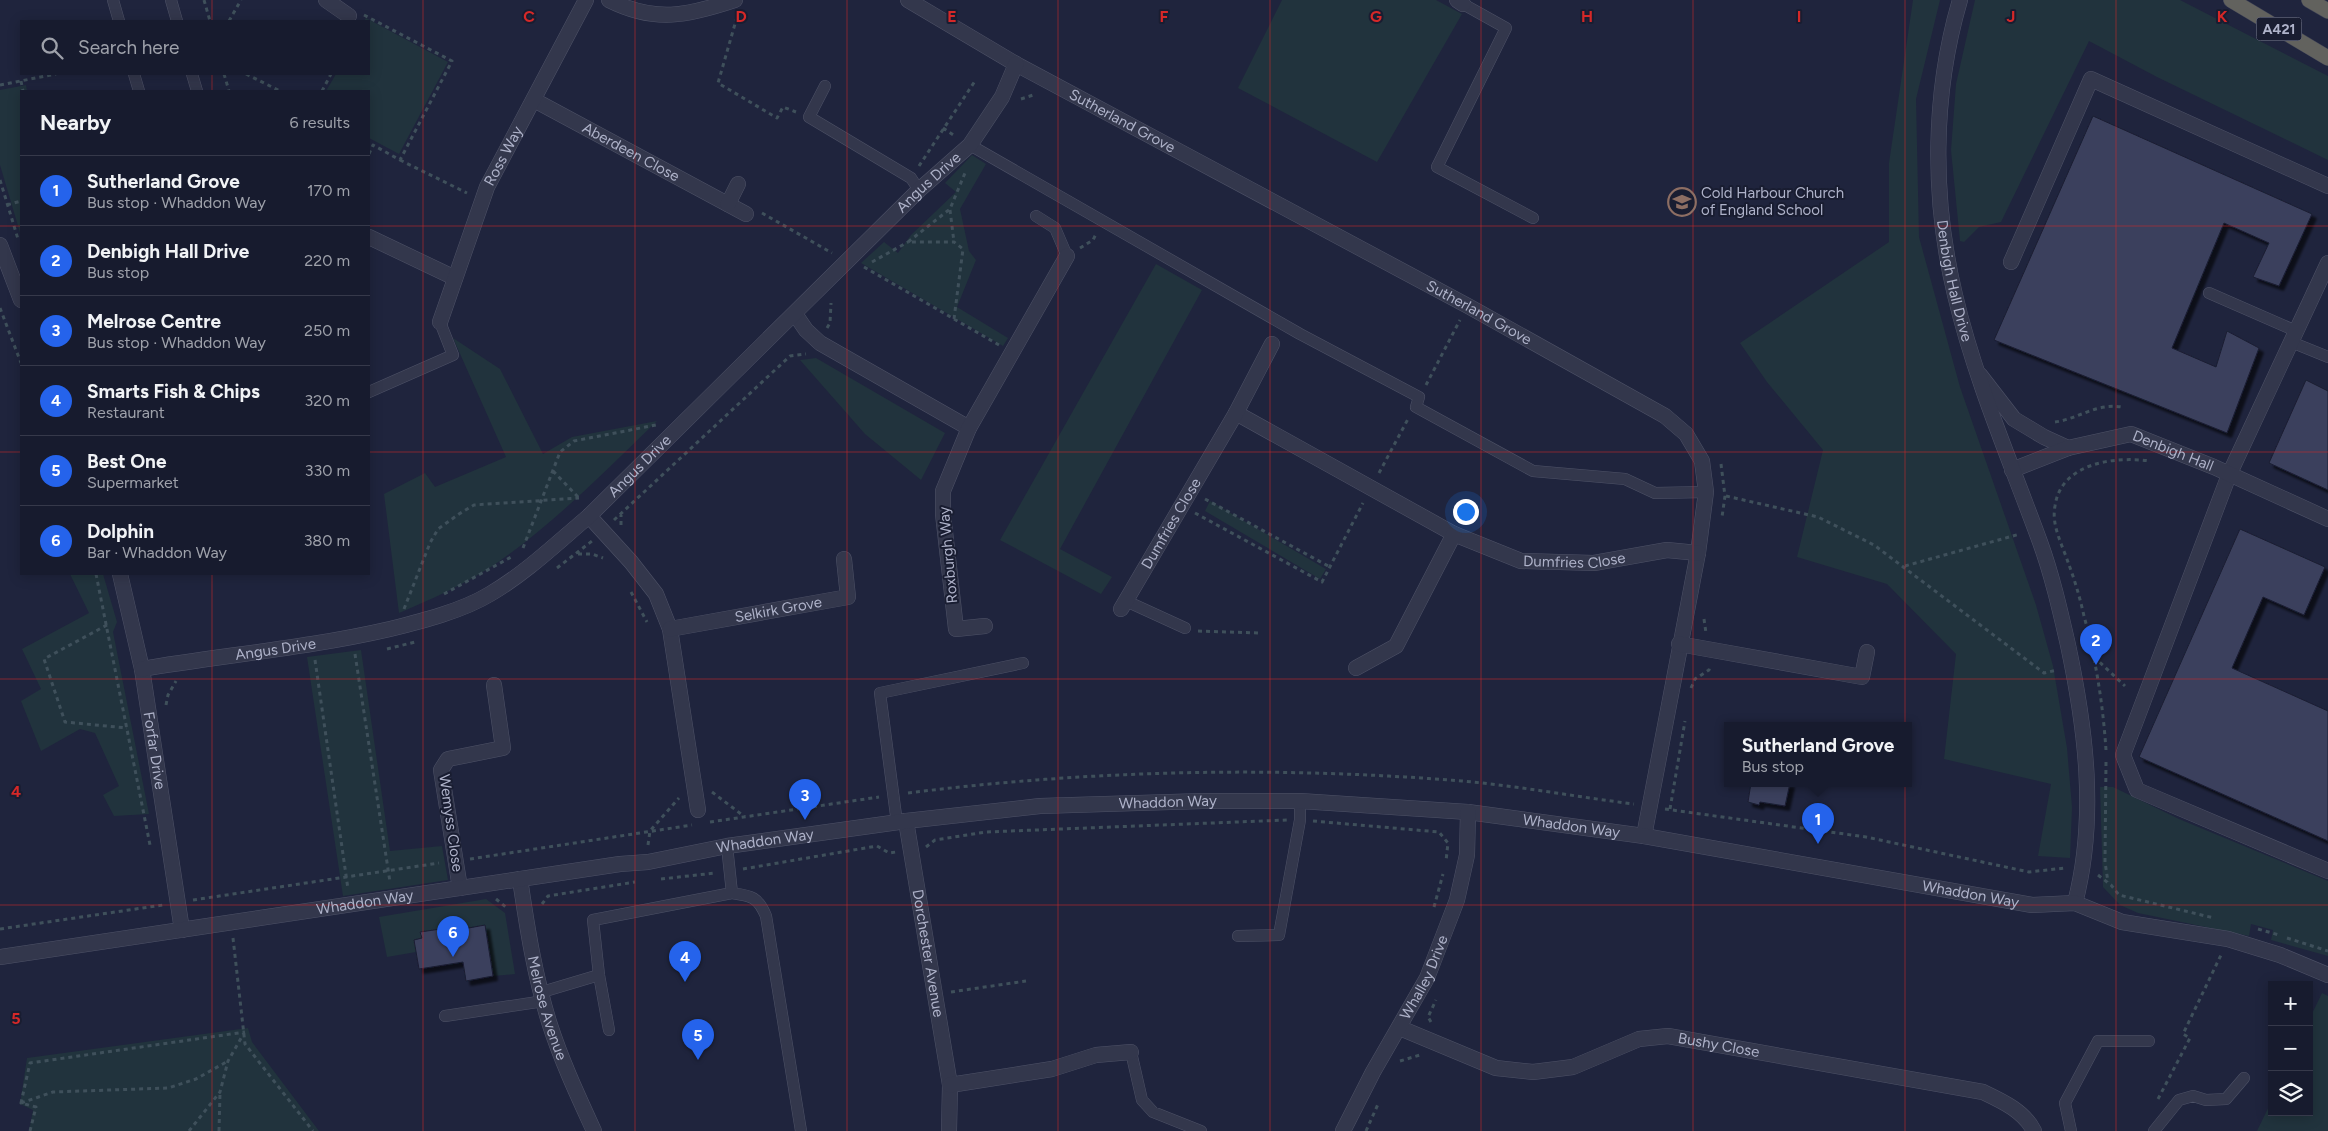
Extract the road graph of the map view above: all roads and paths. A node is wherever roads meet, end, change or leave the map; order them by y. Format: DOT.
graph roads {
  1 [pos="113,0"];
  2 [pos="171,0"];
  3 [pos="204,0"];
  4 [pos="241,0"];
  5 [pos="586,0"];
  6 [pos="609,0"];
  7 [pos="908,0"];
  8 [pos="1960,0"];
  9 [pos="2230,0"];
  10 [pos="2309,0"];
  11 [pos="332,2"];
  12 [pos="1460,2"];
  13 [pos="737,5"];
  14 [pos="936,6"];
  15 [pos="2328,11"];
  16 [pos="354,19"];
  17 [pos="120,20"];
  18 [pos="177,20"];
  19 [pos="210,20"];
  20 [pos="230,20"];
  21 [pos="2328,58"];
  22 [pos="1016,64"];
  23 [pos="51,75"];
  24 [pos="134,75"];
  25 [pos="192,75"];
  26 [pos="224,75"];
  27 [pos="248,75"];
  28 [pos="330,75"];
  29 [pos="21,81"];
  30 [pos="975,81"];
  31 [pos="0,85"];
  32 [pos="825,86"];
  33 [pos="23,90"];
  34 [pos="140,90"];
  35 [pos="197,90"];
  36 [pos="229,90"];
  37 [pos="278,90"];
  38 [pos="323,90"];
  39 [pos="1041,94"];
  40 [pos="534,100"];
  41 [pos="1018,100"];
  42 [pos="808,117"];
  43 [pos="370,144"];
  44 [pos="373,145"];
  45 [pos="970,145"];
  46 [pos="370,152"];
  47 [pos="400,160"];
  48 [pos="0,180"];
  49 [pos="738,184"];
  50 [pos="915,184"];
  51 [pos="2328,186"];
  52 [pos="20,201"];
  53 [pos="482,201"];
  54 [pos="728,204"];
  55 [pos="7,205"];
  56 [pos="950,209"];
  57 [pos="746,214"];
  58 [pos="1036,216"];
  59 [pos="1533,218"];
  60 [pos="1104,220"];
  61 [pos="370,237"];
  62 [pos="18,240"];
  63 [pos="908,242"];
  64 [pos="954,242"];
  65 [pos="0,245"];
  66 [pos="1067,256"];
  67 [pos="849,260"];
  68 [pos="828,261"];
  69 [pos="2011,262"];
  70 [pos="2328,262"];
  71 [pos="455,278"];
  72 [pos="2209,293"];
  73 [pos="20,297"];
  74 [pos="0,308"];
  75 [pos="795,314"];
  76 [pos="1451,316"];
  77 [pos="954,320"];
  78 [pos="440,322"];
  79 [pos="1469,325"];
  80 [pos="2294,337"];
  81 [pos="1272,344"];
  82 [pos="1012,353"];
  83 [pos="2328,357"];
  84 [pos="20,360"];
  85 [pos="1976,370"];
  86 [pos="370,392"];
  87 [pos="2122,407"];
  88 [pos="1236,413"];
  89 [pos="2047,424"];
  90 [pos="657,425"];
  91 [pos="969,428"];
  92 [pos="2068,448"];
  93 [pos="1718,460"];
  94 [pos="2156,462"];
  95 [pos="2012,470"];
  96 [pos="553,471"];
  97 [pos="2229,475"];
  98 [pos="1190,491"];
  99 [pos="1706,492"];
  100 [pos="1725,496"];
  101 [pos="579,498"];
  102 [pos="541,500"];
  103 [pos="589,516"];
  104 [pos="2328,519"];
  105 [pos="1720,525"];
  106 [pos="2035,530"];
  107 [pos="1454,534"];
  108 [pos="529,544"];
  109 [pos="523,548"];
  110 [pos="1698,553"];
  111 [pos="577,554"];
  112 [pos="844,559"];
  113 [pos="609,564"];
  114 [pos="1905,566"];
  115 [pos="1330,567"];
  116 [pos="96,575"];
  117 [pos="120,575"];
  118 [pos="630,590"];
  119 [pos="435,598"];
  120 [pos="1123,605"];
  121 [pos="411,609"];
  122 [pos="1706,610"];
  123 [pos="107,625"];
  124 [pos="649,625"];
  125 [pos="985,626"];
  126 [pos="1185,628"];
  127 [pos="670,629"];
  128 [pos="1258,633"];
  129 [pos="353,638"];
  130 [pos="312,644"];
  131 [pos="1680,644"];
  132 [pos="1712,650"];
  133 [pos="1867,652"];
  134 [pos="2094,657"];
  135 [pos="1023,663"];
  136 [pos="2072,666"];
  137 [pos="1356,668"];
  138 [pos="142,669"];
  139 [pos="494,685"];
  140 [pos="2125,686"];
  141 [pos="1691,689"];
  142 [pos="1686,717"];
  143 [pos="128,728"];
  144 [pos="712,792"];
  145 [pos="695,794"];
  146 [pos="1300,802"];
  147 [pos="683,806"];
  148 [pos="1670,809"];
  149 [pos="1468,812"];
  150 [pos="691,813"];
  151 [pos="1300,820"];
  152 [pos="901,822"];
  153 [pos="686,826"];
  154 [pos="1644,836"];
  155 [pos="727,846"];
  156 [pos="648,848"];
  157 [pos="151,850"];
  158 [pos="911,851"];
  159 [pos="730,871"];
  160 [pos="2328,871"];
  161 [pos="520,879"];
  162 [pos="658,879"];
  163 [pos="642,881"];
  164 [pos="2108,883"];
  165 [pos="460,888"];
  166 [pos="732,893"];
  167 [pos="158,896"];
  168 [pos="488,896"];
  169 [pos="392,898"];
  170 [pos="2075,903"];
  171 [pos="160,905"];
  172 [pos="350,905"];
  173 [pos="1432,912"];
  174 [pos="525,914"];
  175 [pos="182,930"];
  176 [pos="1238,936"];
  177 [pos="223,937"];
  178 [pos="2228,939"];
  179 [pos="0,958"];
  180 [pos="599,975"];
  181 [pos="2328,975"];
  182 [pos="1026,981"];
  183 [pos="936,994"];
  184 [pos="543,996"];
  185 [pos="445,1016"];
  186 [pos="1400,1028"];
  187 [pos="609,1030"];
  188 [pos="245,1032"];
  189 [pos="2149,1041"];
  190 [pos="1131,1052"];
  191 [pos="228,1061"];
  192 [pos="2244,1078"];
  193 [pos="950,1084"];
  194 [pos="220,1092"];
  195 [pos="21,1103"];
  196 [pos="2156,1104"];
  197 [pos="30,1131"];
  198 [pos="189,1131"];
  199 [pos="219,1131"];
  200 [pos="312,1131"];
  201 [pos="594,1131"];
  202 [pos="801,1131"];
  203 [pos="949,1131"];
  204 [pos="1201,1131"];
  205 [pos="1343,1131"];
  206 [pos="2034,1131"];
  207 [pos="2071,1131"];
  208 [pos="2154,1131"];
  1 -- 17 [label="lane"];
  2 -- 18 [label="lane"];
  3 -- 19 [label="path"];
  4 -- 20 [label="path"];
  5 -- 40 [label="street, Ross Way"];
  6 -- 13 [label="street"];
  7 -- 14 [label="street, Sutherland Grove"];
  8 -- 85 [label="street, Denbigh Hall Drive"];
  9 -- 21 [label="highway, A421"];
  10 -- 15 [label="highway, A421"];
  11 -- 16 [label="street"];
  12 -- 59 [label="lane"];
  13 -- 42 [label="path"];
  14 -- 22 [label="street, Sutherland Grove"];
  16 -- 47 [label="path"];
  22 -- 45 [label="street, Angus Drive"];
  22 -- 99 [label="street, Sutherland Grove"];
  23 -- 29 [label="path"];
  24 -- 34 [label="lane"];
  25 -- 35 [label="lane"];
  26 -- 36 [label="path"];
  27 -- 37 [label="path"];
  28 -- 38 [label="path"];
  29 -- 31 [label="path"];
  29 -- 33 [label="path"];
  30 -- 50 [label="path"];
  32 -- 42 [label="lane"];
  39 -- 41 [label="path"];
  40 -- 53 [label="street, Ross Way"];
  40 -- 54 [label="street, Aberdeen Close"];
  42 -- 50 [label="lane"];
  43 -- 44 [label="path"];
  44 -- 46 [label="path"];
  44 -- 47 [label="path"];
  45 -- 50 [label="street, Angus Drive"];
  45 -- 60 [label="lane"];
  47 -- 53 [label="path"];
  48 -- 55 [label="path"];
  49 -- 54 [label="street"];
  50 -- 67 [label="street, Angus Drive"];
  51 -- 69 [label="street"];
  52 -- 55 [label="path"];
  53 -- 71 [label="street, Ross Way"];
  54 -- 57 [label="street, Aberdeen Close"];
  55 -- 62 [label="path"];
  56 -- 64 [label="path"];
  57 -- 68 [label="path"];
  58 -- 66 [label="lane"];
  60 -- 66 [label="path"];
  60 -- 99 [label="lane"];
  61 -- 71 [label="street"];
  63 -- 67 [label="path"];
  65 -- 73 [label="street"];
  66 -- 82 [label="street, Roxburgh Way"];
  67 -- 75 [label="street, Angus Drive"];
  70 -- 80 [label="street"];
  71 -- 78 [label="street, Ross Way"];
  72 -- 80 [label="lane"];
  74 -- 84 [label="path"];
  75 -- 91 [label="street"];
  75 -- 103 [label="street, Angus Drive"];
  76 -- 79 [label="path"];
  77 -- 82 [label="path"];
  78 -- 86 [label="lane"];
  80 -- 83 [label="lane"];
  80 -- 97 [label="street"];
  81 -- 88 [label="street, Dumfries Close"];
  82 -- 91 [label="street, Roxburgh Way"];
  85 -- 92 [label="street"];
  85 -- 95 [label="street, Denbigh Hall Drive"];
  87 -- 89 [label="path"];
  88 -- 98 [label="street, Dumfries Close"];
  88 -- 107 [label="street, Dumfries Close"];
  90 -- 96 [label="path"];
  91 -- 125 [label="street, Roxburgh Way"];
  92 -- 95 [label="street, Denbigh Hall"];
  92 -- 97 [label="street, Denbigh Hall"];
  93 -- 100 [label="path"];
  94 -- 134 [label="path"];
  95 -- 106 [label="street, Denbigh Hall Drive"];
  96 -- 101 [label="path"];
  96 -- 102 [label="path"];
  97 -- 104 [label="street, Denbigh Hall"];
  97 -- 160 [label="street"];
  98 -- 115 [label="path"];
  98 -- 120 [label="street, Dumfries Close"];
  99 -- 100 [label="path"];
  99 -- 110 [label="street, Sutherland Grove"];
  100 -- 105 [label="path"];
  100 -- 114 [label="path"];
  101 -- 102 [label="path"];
  101 -- 103 [label="path"];
  102 -- 109 [label="path"];
  102 -- 121 [label="path"];
  103 -- 127 [label="street"];
  103 -- 129 [label="street, Angus Drive"];
  106 -- 114 [label="path"];
  106 -- 136 [label="street, Denbigh Hall Drive"];
  107 -- 110 [label="street, Dumfries Close"];
  107 -- 137 [label="street"];
  108 -- 109 [label="path"];
  109 -- 119 [label="path"];
  110 -- 131 [label="street, Sutherland Grove"];
  111 -- 113 [label="path"];
  112 -- 127 [label="street, Selkirk Grove"];
  114 -- 136 [label="path"];
  116 -- 123 [label="path"];
  117 -- 138 [label="street, Forfar Drive"];
  118 -- 124 [label="path"];
  120 -- 126 [label="lane"];
  122 -- 132 [label="path"];
  123 -- 143 [label="path"];
  123 -- 143 [label="path"];
  126 -- 128 [label="path"];
  127 -- 145 [label="street"];
  129 -- 130 [label="street, Angus Drive"];
  129 -- 169 [label="path"];
  130 -- 138 [label="street, Angus Drive"];
  130 -- 172 [label="path"];
  131 -- 132 [label="street"];
  131 -- 154 [label="street, Sutherland Grove"];
  132 -- 133 [label="street"];
  132 -- 141 [label="path"];
  134 -- 140 [label="path"];
  134 -- 164 [label="path"];
  135 -- 152 [label="lane"];
  136 -- 170 [label="street, Denbigh Hall Drive"];
  138 -- 175 [label="street, Forfar Drive"];
  139 -- 165 [label="street, Wemyss Close"];
  142 -- 148 [label="path"];
  143 -- 157 [label="path"];
  144 -- 145 [label="path"];
  145 -- 150 [label="street"];
  146 -- 149 [label="street, Whaddon Way"];
  146 -- 151 [label="lane"];
  146 -- 152 [label="street, Whaddon Way"];
  147 -- 156 [label="path"];
  149 -- 154 [label="street, Whaddon Way"];
  149 -- 186 [label="street, Whalley Drive"];
  150 -- 153 [label="path"];
  151 -- 158 [label="path"];
  151 -- 173 [label="path"];
  151 -- 176 [label="lane"];
  152 -- 155 [label="street, Whaddon Way"];
  152 -- 158 [label="street, Dorchester Avenue"];
  154 -- 170 [label="street, Whaddon Way"];
  155 -- 159 [label="lane"];
  155 -- 161 [label="street, Whaddon Way"];
  158 -- 159 [label="path"];
  158 -- 183 [label="street, Dorchester Avenue"];
  159 -- 162 [label="path"];
  159 -- 166 [label="lane"];
  161 -- 165 [label="street, Whaddon Way"];
  161 -- 174 [label="street, Melrose Avenue"];
  163 -- 174 [label="path"];
  165 -- 169 [label="street, Whaddon Way"];
  166 -- 180 [label="lane"];
  166 -- 202 [label="lane"];
  167 -- 171 [label="path"];
  168 -- 174 [label="path"];
  169 -- 172 [label="street, Whaddon Way"];
  170 -- 178 [label="street, Whaddon Way"];
  172 -- 175 [label="street, Whaddon Way"];
  174 -- 184 [label="street, Melrose Avenue"];
  175 -- 179 [label="street, Whaddon Way"];
  177 -- 188 [label="path"];
  178 -- 181 [label="street, Whaddon Way"];
  178 -- 196 [label="path"];
  180 -- 184 [label="lane"];
  180 -- 187 [label="lane"];
  182 -- 183 [label="path"];
  183 -- 193 [label="street, Dorchester Avenue"];
  184 -- 185 [label="lane"];
  184 -- 201 [label="street, Melrose Avenue"];
  186 -- 205 [label="street, Whalley Drive"];
  186 -- 206 [label="street, Bushy Close"];
  188 -- 191 [label="path"];
  188 -- 195 [label="path"];
  188 -- 200 [label="path"];
  189 -- 207 [label="lane"];
  190 -- 193 [label="street"];
  190 -- 204 [label="lane"];
  191 -- 194 [label="path"];
  191 -- 195 [label="path"];
  192 -- 208 [label="lane"];
  193 -- 203 [label="street, Dorchester Avenue"];
  194 -- 198 [label="path"];
  194 -- 199 [label="path"];
  195 -- 197 [label="path"];
}
